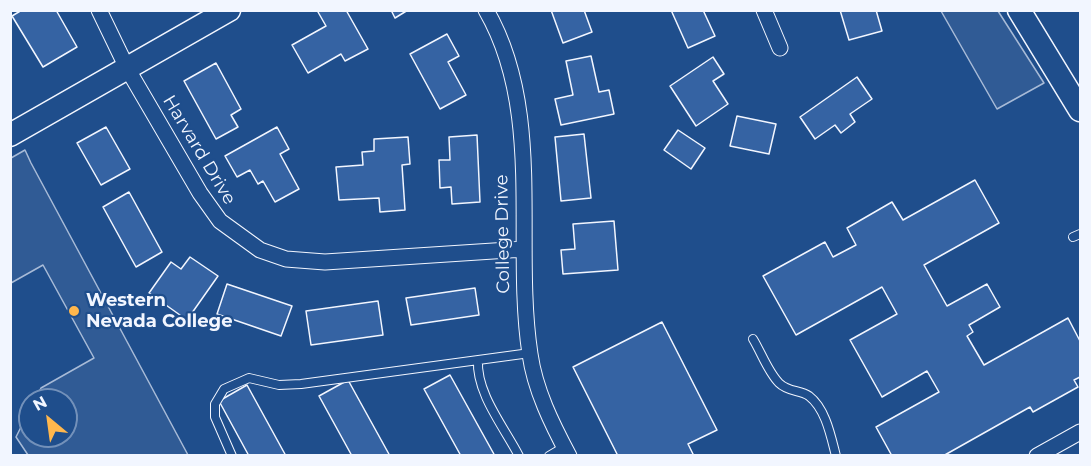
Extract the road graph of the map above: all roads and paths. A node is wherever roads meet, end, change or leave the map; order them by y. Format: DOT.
graph roads {
  1 [pos="99,10"];
  2 [pos="228,10"];
  3 [pos="486,10"];
  4 [pos="764,10"];
  5 [pos="1019,10"];
  6 [pos="780,48"];
  7 [pos="127,68"];
  8 [pos="1080,110"];
  9 [pos="10,135"];
  10 [pos="524,249"];
  11 [pos="753,339"];
  12 [pos="530,353"];
  13 [pos="478,360"];
  14 [pos="1080,432"];
  15 [pos="567,451"];
  16 [pos="232,456"];
  17 [pos="519,456"];
  18 [pos="549,456"];
  19 [pos="836,456"];
  20 [pos="1037,456"];
  1 -- 7 [label="street, Harvard Drive"];
  2 -- 7 [label="street"];
  3 -- 10 [label="street, College Drive"];
  4 -- 6 [label="street"];
  5 -- 8 [label="street"];
  7 -- 9 [label="street"];
  7 -- 10 [label="street, Harvard Drive"];
  10 -- 12 [label="street, College Drive"];
  11 -- 19 [label="lane"];
  12 -- 13 [label="lane"];
  12 -- 15 [label="street, College Drive"];
  13 -- 16 [label="lane"];
  13 -- 17 [label="lane"];
  14 -- 20 [label="street"];
  15 -- 18 [label="lane"];
}
